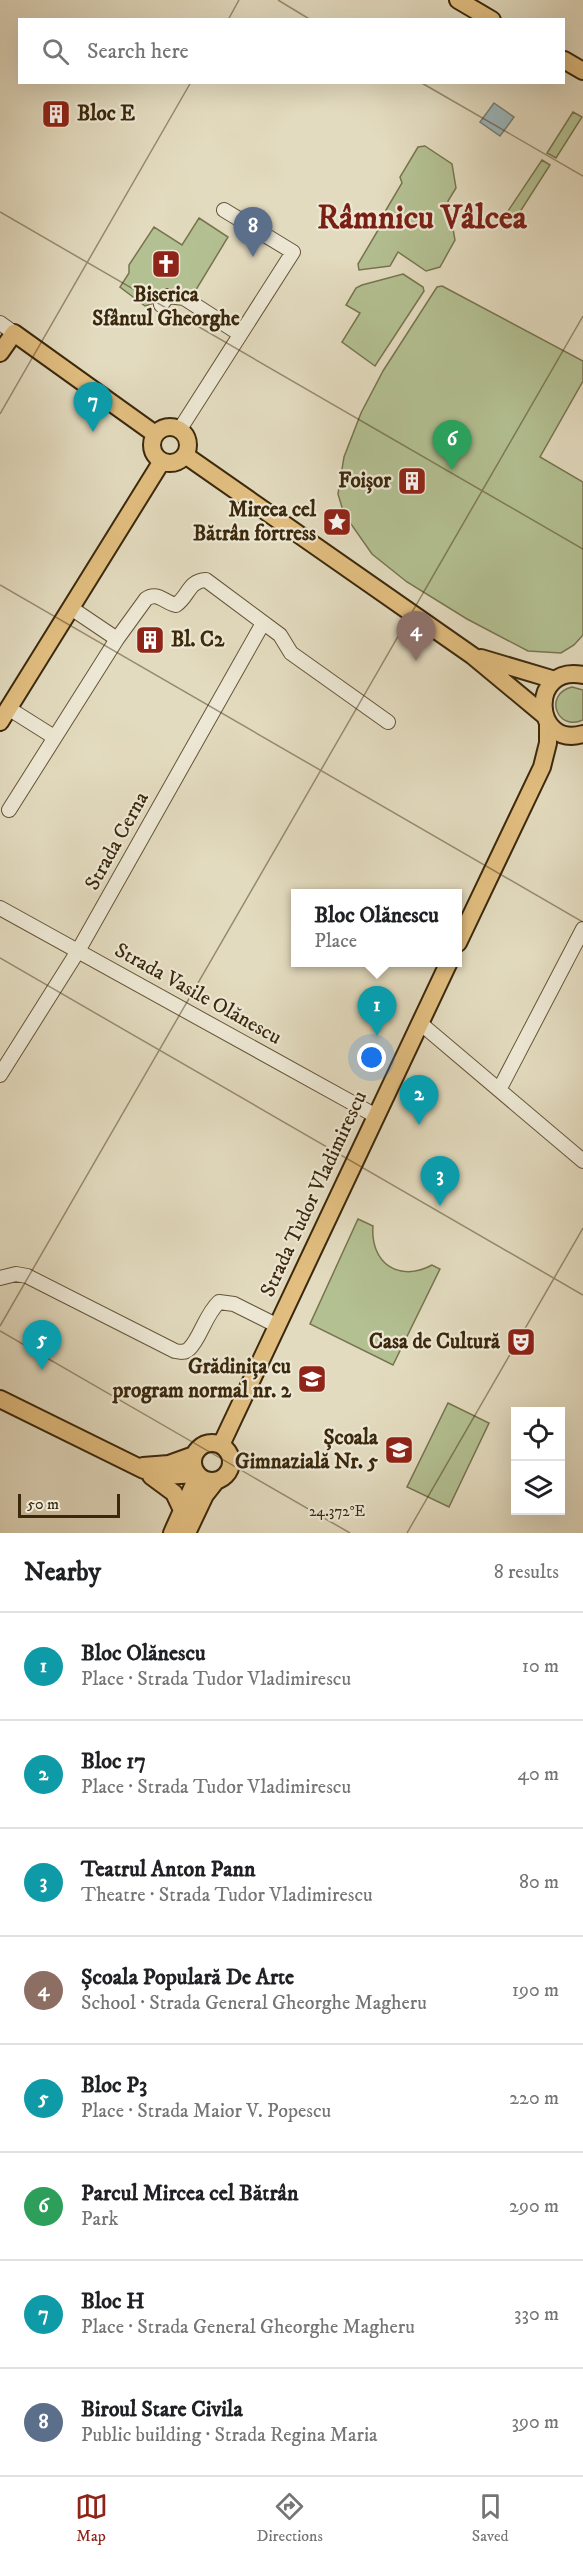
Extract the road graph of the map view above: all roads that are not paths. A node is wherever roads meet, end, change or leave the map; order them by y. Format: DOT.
graph roads {
  1 [pos="465,2"];
  2 [pos="489,18"];
  3 [pos="565,61"];
  4 [pos="583,71"];
  5 [pos="224,210"];
  6 [pos="161,305"];
  7 [pos="0,323"];
  8 [pos="14,333"];
  9 [pos="240,334"];
  10 [pos="0,353"];
  11 [pos="180,429"];
  12 [pos="155,434"];
  13 [pos="185,455"];
  14 [pos="162,461"];
  15 [pos="71,608"];
  16 [pos="263,623"];
  17 [pos="117,639"];
  18 [pos="473,656"];
  19 [pos="583,663"];
  20 [pos="583,675"];
  21 [pos="560,677"];
  22 [pos="4,715"];
  23 [pos="546,719"];
  24 [pos="388,722"];
  25 [pos="578,735"];
  26 [pos="54,737"];
  27 [pos="542,767"];
  28 [pos="9,810"];
  29 [pos="0,908"];
  30 [pos="583,929"];
  31 [pos="462,935"];
  32 [pos="78,951"];
  33 [pos="447,967"];
  34 [pos="420,1023"];
  35 [pos="0,1075"];
  36 [pos="499,1090"];
  37 [pos="376,1116"];
  38 [pos="583,1161"];
  39 [pos="0,1278"];
  40 [pos="276,1325"];
  41 [pos="0,1399"];
  42 [pos="221,1445"];
  43 [pos="194,1455"];
  44 [pos="140,1468"];
  45 [pos="198,1475"];
  46 [pos="216,1480"];
  47 [pos="182,1510"];
  48 [pos="172,1533"];
  49 [pos="186,1533"];
  1 -- 2 [label="main road"];
  3 -- 4 [label="main road"];
  5 -- 9 [label="street"];
  6 -- 9 [label="street"];
  7 -- 8 [label="street"];
  8 -- 10 [label="main road"];
  8 -- 12 [label="main road"];
  9 -- 11 [label="street"];
  11 -- 12 [label="main road"];
  11 -- 13 [label="main road"];
  12 -- 14 [label="main road"];
  13 -- 14 [label="main road"];
  13 -- 18 [label="main road"];
  14 -- 15 [label="main road"];
  15 -- 17 [label="street"];
  15 -- 22 [label="main road"];
  16 -- 17 [label="street"];
  16 -- 24 [label="street"];
  16 -- 32 [label="street, Strada Cerna"];
  17 -- 26 [label="street"];
  18 -- 21 [label="main road"];
  18 -- 23 [label="main road"];
  19 -- 21 [label="main road"];
  20 -- 21 [label="main road"];
  21 -- 23 [label="main road"];
  22 -- 26 [label="street"];
  23 -- 25 [label="main road"];
  23 -- 27 [label="main road"];
  25 -- 27 [label="main road"];
  26 -- 28 [label="street"];
  27 -- 31 [label="main road"];
  29 -- 32 [label="street, Strada Vasile Olănescu"];
  30 -- 36 [label="street"];
  32 -- 35 [label="street, Strada Cerna"];
  32 -- 37 [label="street, Strada Vasile Olănescu"];
  33 -- 34 [label="main road, Strada Tudor Vladimirescu"];
  34 -- 36 [label="street"];
  34 -- 37 [label="main road, Strada Tudor Vladimirescu"];
  36 -- 38 [label="street"];
  37 -- 40 [label="main road, Strada Tudor Vladimirescu"];
  39 -- 40 [label="street"];
  40 -- 42 [label="main road, Strada Tudor Vladimirescu"];
  41 -- 44 [label="main road"];
  42 -- 43 [label="main road"];
  42 -- 46 [label="main road"];
  43 -- 44 [label="main road"];
  43 -- 45 [label="main road"];
  44 -- 45 [label="main road"];
  44 -- 47 [label="main road"];
  45 -- 46 [label="main road"];
  45 -- 47 [label="main road"];
  46 -- 49 [label="main road"];
  47 -- 48 [label="main road"];
}
